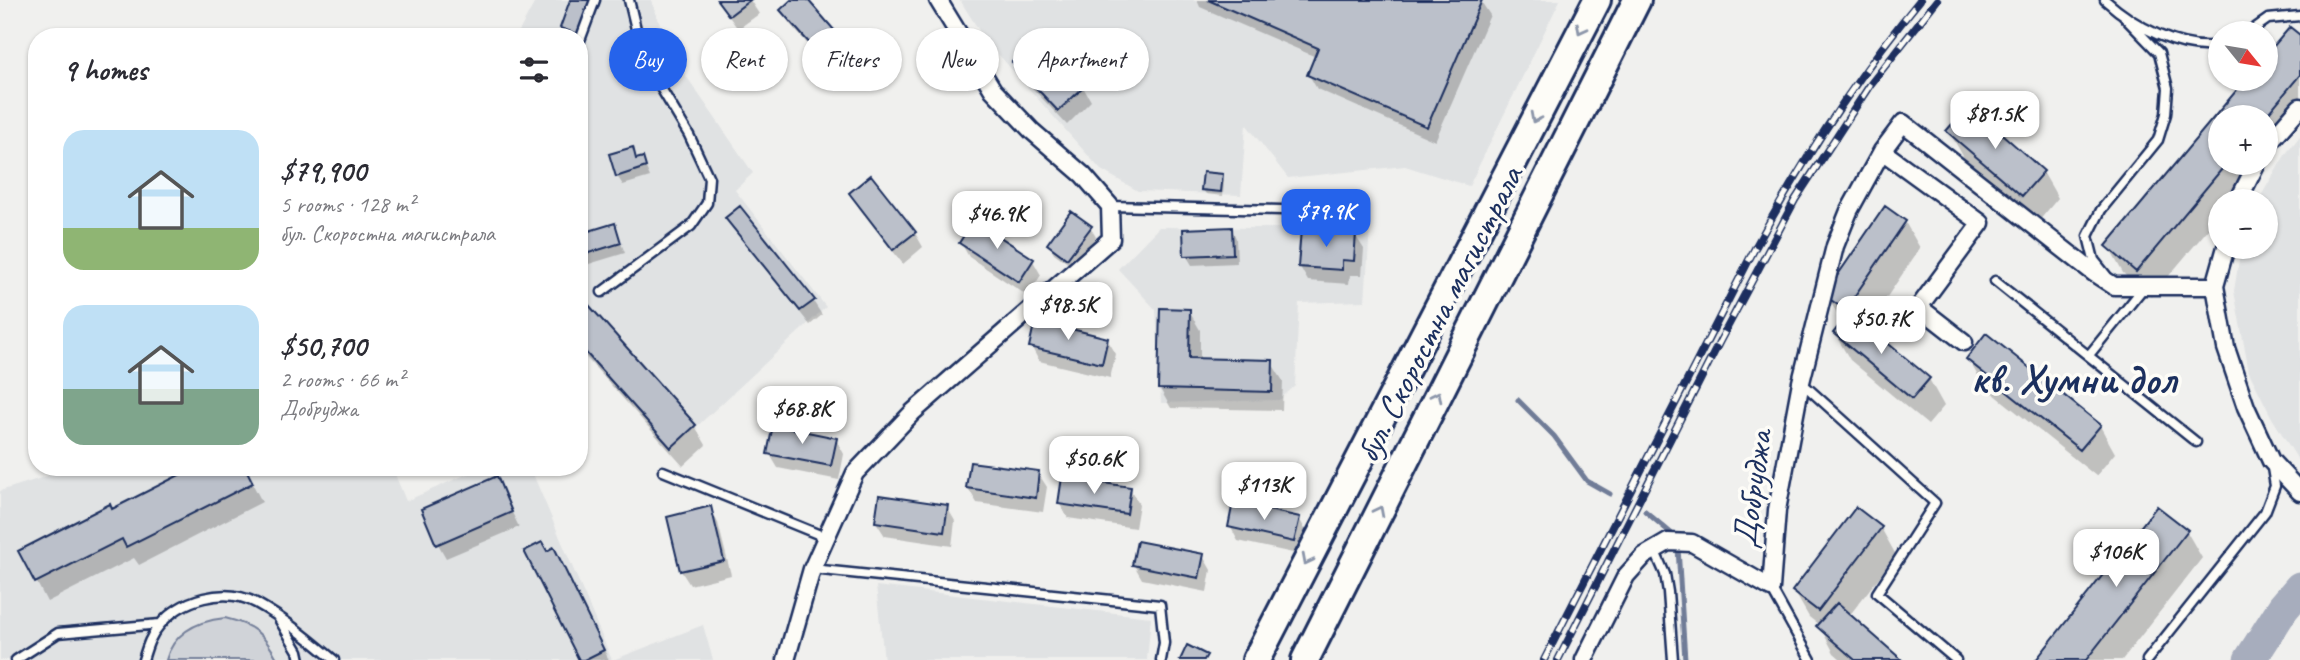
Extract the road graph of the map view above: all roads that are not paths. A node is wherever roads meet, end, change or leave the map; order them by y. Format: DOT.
graph roads {
  1 [pos="595,0"];
  2 [pos="629,0"];
  3 [pos="938,0"];
  4 [pos="1597,0"];
  5 [pos="1637,0"];
  6 [pos="1646,0"];
  7 [pos="2105,0"];
  8 [pos="2300,16"];
  9 [pos="2125,18"];
  10 [pos="2265,21"];
  11 [pos="585,28"];
  12 [pos="2208,45"];
  13 [pos="1612,48"];
  14 [pos="2300,107"];
  15 [pos="2278,132"];
  16 [pos="1882,151"];
  17 [pos="1110,206"];
  18 [pos="1363,212"];
  19 [pos="2223,259"];
  20 [pos="1995,281"];
  21 [pos="2114,286"];
  22 [pos="2145,286"];
  23 [pos="2215,286"];
  24 [pos="602,292"];
  25 [pos="1964,342"];
  26 [pos="2089,355"];
  27 [pos="1801,382"];
  28 [pos="2196,442"];
  29 [pos="2271,461"];
  30 [pos="663,471"];
  31 [pos="2300,492"];
  32 [pos="825,537"];
  33 [pos="1668,544"];
  34 [pos="812,569"];
  35 [pos="1771,588"];
  36 [pos="279,619"];
  37 [pos="160,624"];
  38 [pos="786,659"];
  39 [pos="16,660"];
  40 [pos="144,660"];
  41 [pos="300,660"];
  42 [pos="334,660"];
  43 [pos="1161,660"];
  44 [pos="1256,660"];
  45 [pos="1305,660"];
  46 [pos="1584,660"];
  47 [pos="1673,660"];
  48 [pos="1811,660"];
  49 [pos="1956,660"];
  50 [pos="2147,660"];
  1 -- 11 [label="lane"];
  2 -- 24 [label="lane"];
  3 -- 17 [label="street"];
  4 -- 44 [label="highway, бул. Скоростна магистрала, one-way"];
  5 -- 13 [label="highway, бул. Скоростна магистрала"];
  6 -- 13 [label="highway"];
  7 -- 9 [label="lane"];
  8 -- 10 [label="lane"];
  9 -- 12 [label="lane"];
  9 -- 21 [label="lane"];
  45 -- 13 [label="highway, бул. Скоростна магистрала, one-way"];
  14 -- 15 [label="street"];
  16 -- 21 [label="street, Добруджа"];
  16 -- 25 [label="street"];
  16 -- 27 [label="street, Добруджа"];
  17 -- 18 [label="lane"];
  17 -- 32 [label="street"];
  19 -- 23 [label="street"];
  20 -- 26 [label="lane"];
  21 -- 22 [label="street"];
  22 -- 23 [label="street"];
  22 -- 26 [label="lane"];
  23 -- 29 [label="street"];
  26 -- 28 [label="lane"];
  27 -- 35 [label="street, Добруджа"];
  27 -- 49 [label="lane"];
  29 -- 31 [label="street"];
  29 -- 50 [label="lane"];
  30 -- 32 [label="lane"];
  32 -- 34 [label="street"];
  33 -- 35 [label="street, Добруджа"];
  33 -- 46 [label="street"];
  33 -- 47 [label="lane"];
  34 -- 38 [label="street"];
  34 -- 43 [label="lane"];
  35 -- 48 [label="lane"];
  36 -- 37 [label="lane"];
  36 -- 41 [label="lane"];
  36 -- 42 [label="lane"];
  37 -- 39 [label="lane"];
  37 -- 40 [label="lane"];
}
